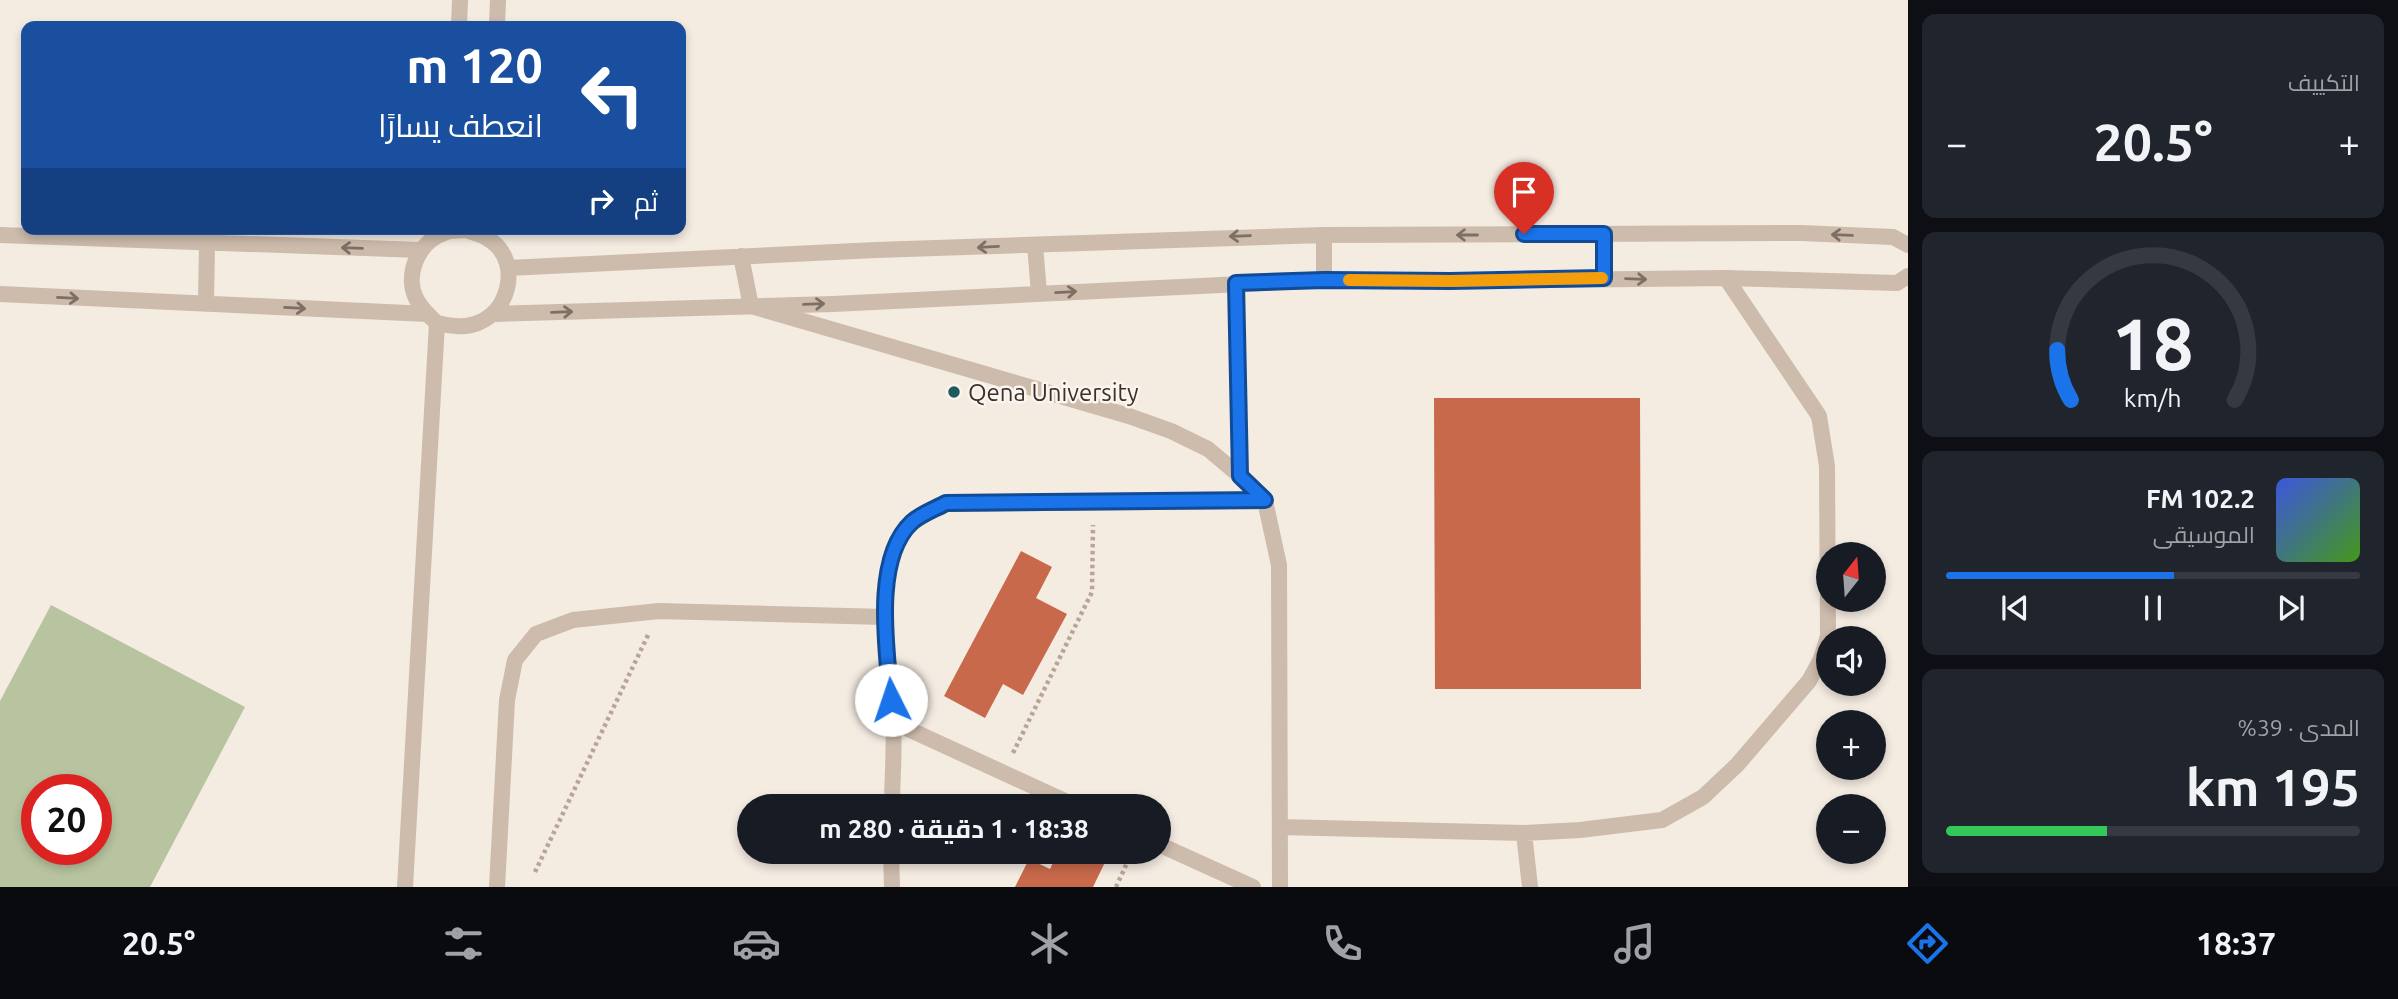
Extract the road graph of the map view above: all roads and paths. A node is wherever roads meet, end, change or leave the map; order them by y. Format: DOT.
graph roads {
  1 [pos="460,0"];
  2 [pos="498,0"];
  3 [pos="458,21"];
  4 [pos="497,21"];
  5 [pos="1604,234"];
  6 [pos="0,235"];
  7 [pos="438,235"];
  8 [pos="487,235"];
  9 [pos="1324,235"];
  10 [pos="207,243"];
  11 [pos="1035,245"];
  12 [pos="1908,245"];
  13 [pos="421,250"];
  14 [pos="741,256"];
  15 [pos="508,268"];
  16 [pos="1908,276"];
  17 [pos="1604,278"];
  18 [pos="1726,278"];
  19 [pos="1324,280"];
  20 [pos="1236,283"];
  21 [pos="1039,293"];
  22 [pos="0,294"];
  23 [pos="206,304"];
  24 [pos="751,306"];
  25 [pos="494,314"];
  26 [pos="433,319"];
  27 [pos="1240,476"];
  28 [pos="1265,500"];
  29 [pos="1093,503"];
  30 [pos="659,611"];
  31 [pos="885,617"];
  32 [pos="893,722"];
  33 [pos="1003,773"];
  34 [pos="892,794"];
  35 [pos="1049,794"];
  36 [pos="1280,827"];
  37 [pos="1524,833"];
  38 [pos="1171,850"];
  39 [pos="891,864"];
  40 [pos="1127,864"];
  41 [pos="535,872"];
  42 [pos="405,887"];
  43 [pos="497,887"];
  44 [pos="892,887"];
  45 [pos="1116,887"];
  46 [pos="1253,887"];
  47 [pos="1280,887"];
  48 [pos="1530,887"];
  1 -- 3 [label="lane"];
  2 -- 4 [label="lane"];
  5 -- 9 [label="lane, one-way"];
  12 -- 5 [label="lane, one-way"];
  5 -- 17 [label="lane"];
  6 -- 10 [label="lane"];
  7 -- 13 [label="lane"];
  8 -- 15 [label="lane"];
  9 -- 11 [label="lane, one-way"];
  9 -- 19 [label="lane"];
  13 -- 10 [label="lane, one-way"];
  10 -- 23 [label="lane"];
  11 -- 14 [label="lane, one-way"];
  11 -- 21 [label="lane"];
  13 -- 26 [label="lane"];
  14 -- 15 [label="lane"];
  14 -- 24 [label="lane"];
  15 -- 25 [label="lane"];
  16 -- 18 [label="lane"];
  17 -- 18 [label="lane, one-way"];
  17 -- 19 [label="lane"];
  18 -- 37 [label="lane"];
  19 -- 20 [label="lane"];
  21 -- 20 [label="lane, one-way"];
  20 -- 27 [label="lane"];
  24 -- 21 [label="lane, one-way"];
  22 -- 23 [label="lane, one-way"];
  23 -- 26 [label="lane, one-way"];
  25 -- 24 [label="lane, one-way"];
  24 -- 27 [label="lane"];
  25 -- 26 [label="lane"];
  26 -- 42 [label="lane"];
  27 -- 28 [label="lane"];
  28 -- 29 [label="lane"];
  28 -- 36 [label="lane"];
  29 -- 31 [label="lane"];
  29 -- 33 [label="path"];
  30 -- 31 [label="lane"];
  30 -- 41 [label="path"];
  30 -- 43 [label="lane"];
  31 -- 32 [label="lane"];
  32 -- 33 [label="lane"];
  32 -- 34 [label="lane"];
  33 -- 35 [label="lane"];
  36 -- 37 [label="lane"];
  36 -- 47 [label="lane"];
  37 -- 48 [label="lane"];
  38 -- 46 [label="lane"];
  39 -- 44 [label="lane"];
  40 -- 45 [label="path"];
}
